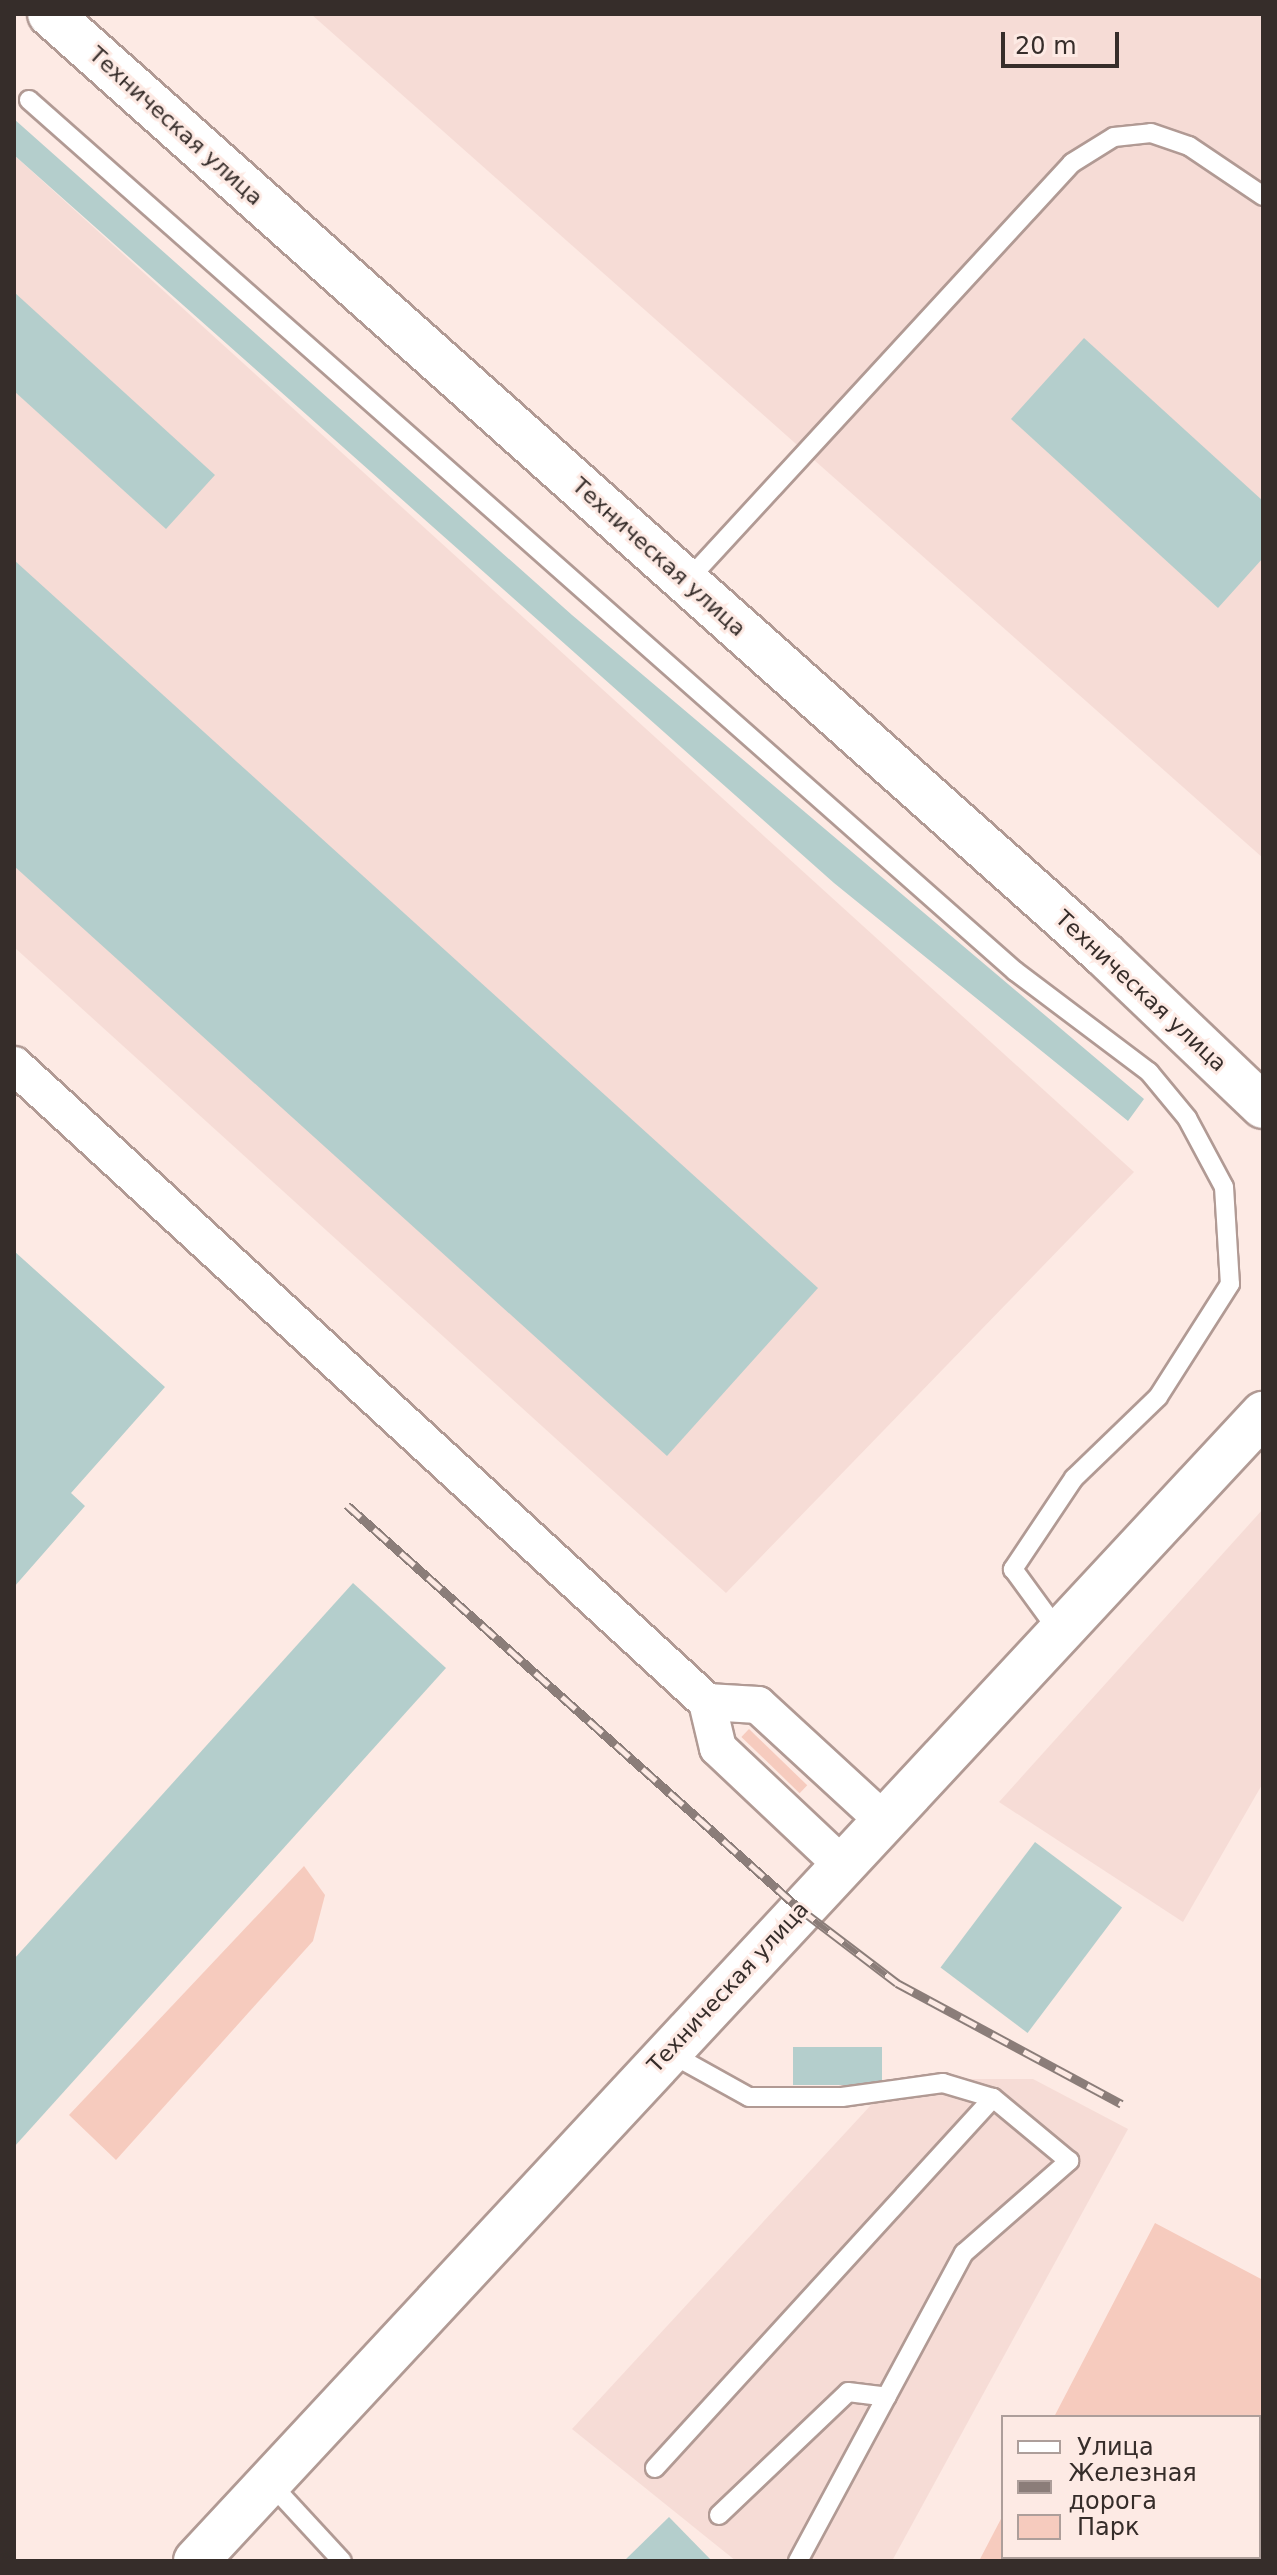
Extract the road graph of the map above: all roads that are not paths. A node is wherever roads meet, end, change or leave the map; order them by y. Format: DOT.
graph roads {
  1 [pos="50,14"];
  2 [pos="29,100"];
  3 [pos="1263,196"];
  4 [pos="687,581"];
  5 [pos="14,1065"];
  6 [pos="1263,1106"];
  7 [pos="1263,1414"];
  8 [pos="1059,1632"];
  9 [pos="707,1702"];
  10 [pos="882,1819"];
  11 [pos="841,1864"];
  12 [pos="668,2052"];
  13 [pos="993,2098"];
  14 [pos="887,2397"];
  15 [pos="655,2468"];
  16 [pos="268,2481"];
  17 [pos="719,2515"];
  18 [pos="196,2561"];
  19 [pos="342,2561"];
  20 [pos="798,2561"];
  1 -- 4 [label="street, Техническая улица"];
  2 -- 8 [label="lane"];
  3 -- 4 [label="lane"];
  4 -- 6 [label="street, Техническая улица"];
  5 -- 9 [label="street"];
  7 -- 8 [label="street, Техническая улица"];
  8 -- 10 [label="street, Техническая улица"];
  9 -- 10 [label="street"];
  9 -- 11 [label="street"];
  10 -- 11 [label="street, Техническая улица"];
  11 -- 12 [label="street, Техническая улица"];
  12 -- 13 [label="lane"];
  12 -- 16 [label="street, Техническая улица"];
  13 -- 14 [label="lane"];
  13 -- 15 [label="lane"];
  14 -- 17 [label="lane"];
  14 -- 20 [label="lane"];
  16 -- 18 [label="street, Техническая улица"];
  16 -- 19 [label="lane"];
}
